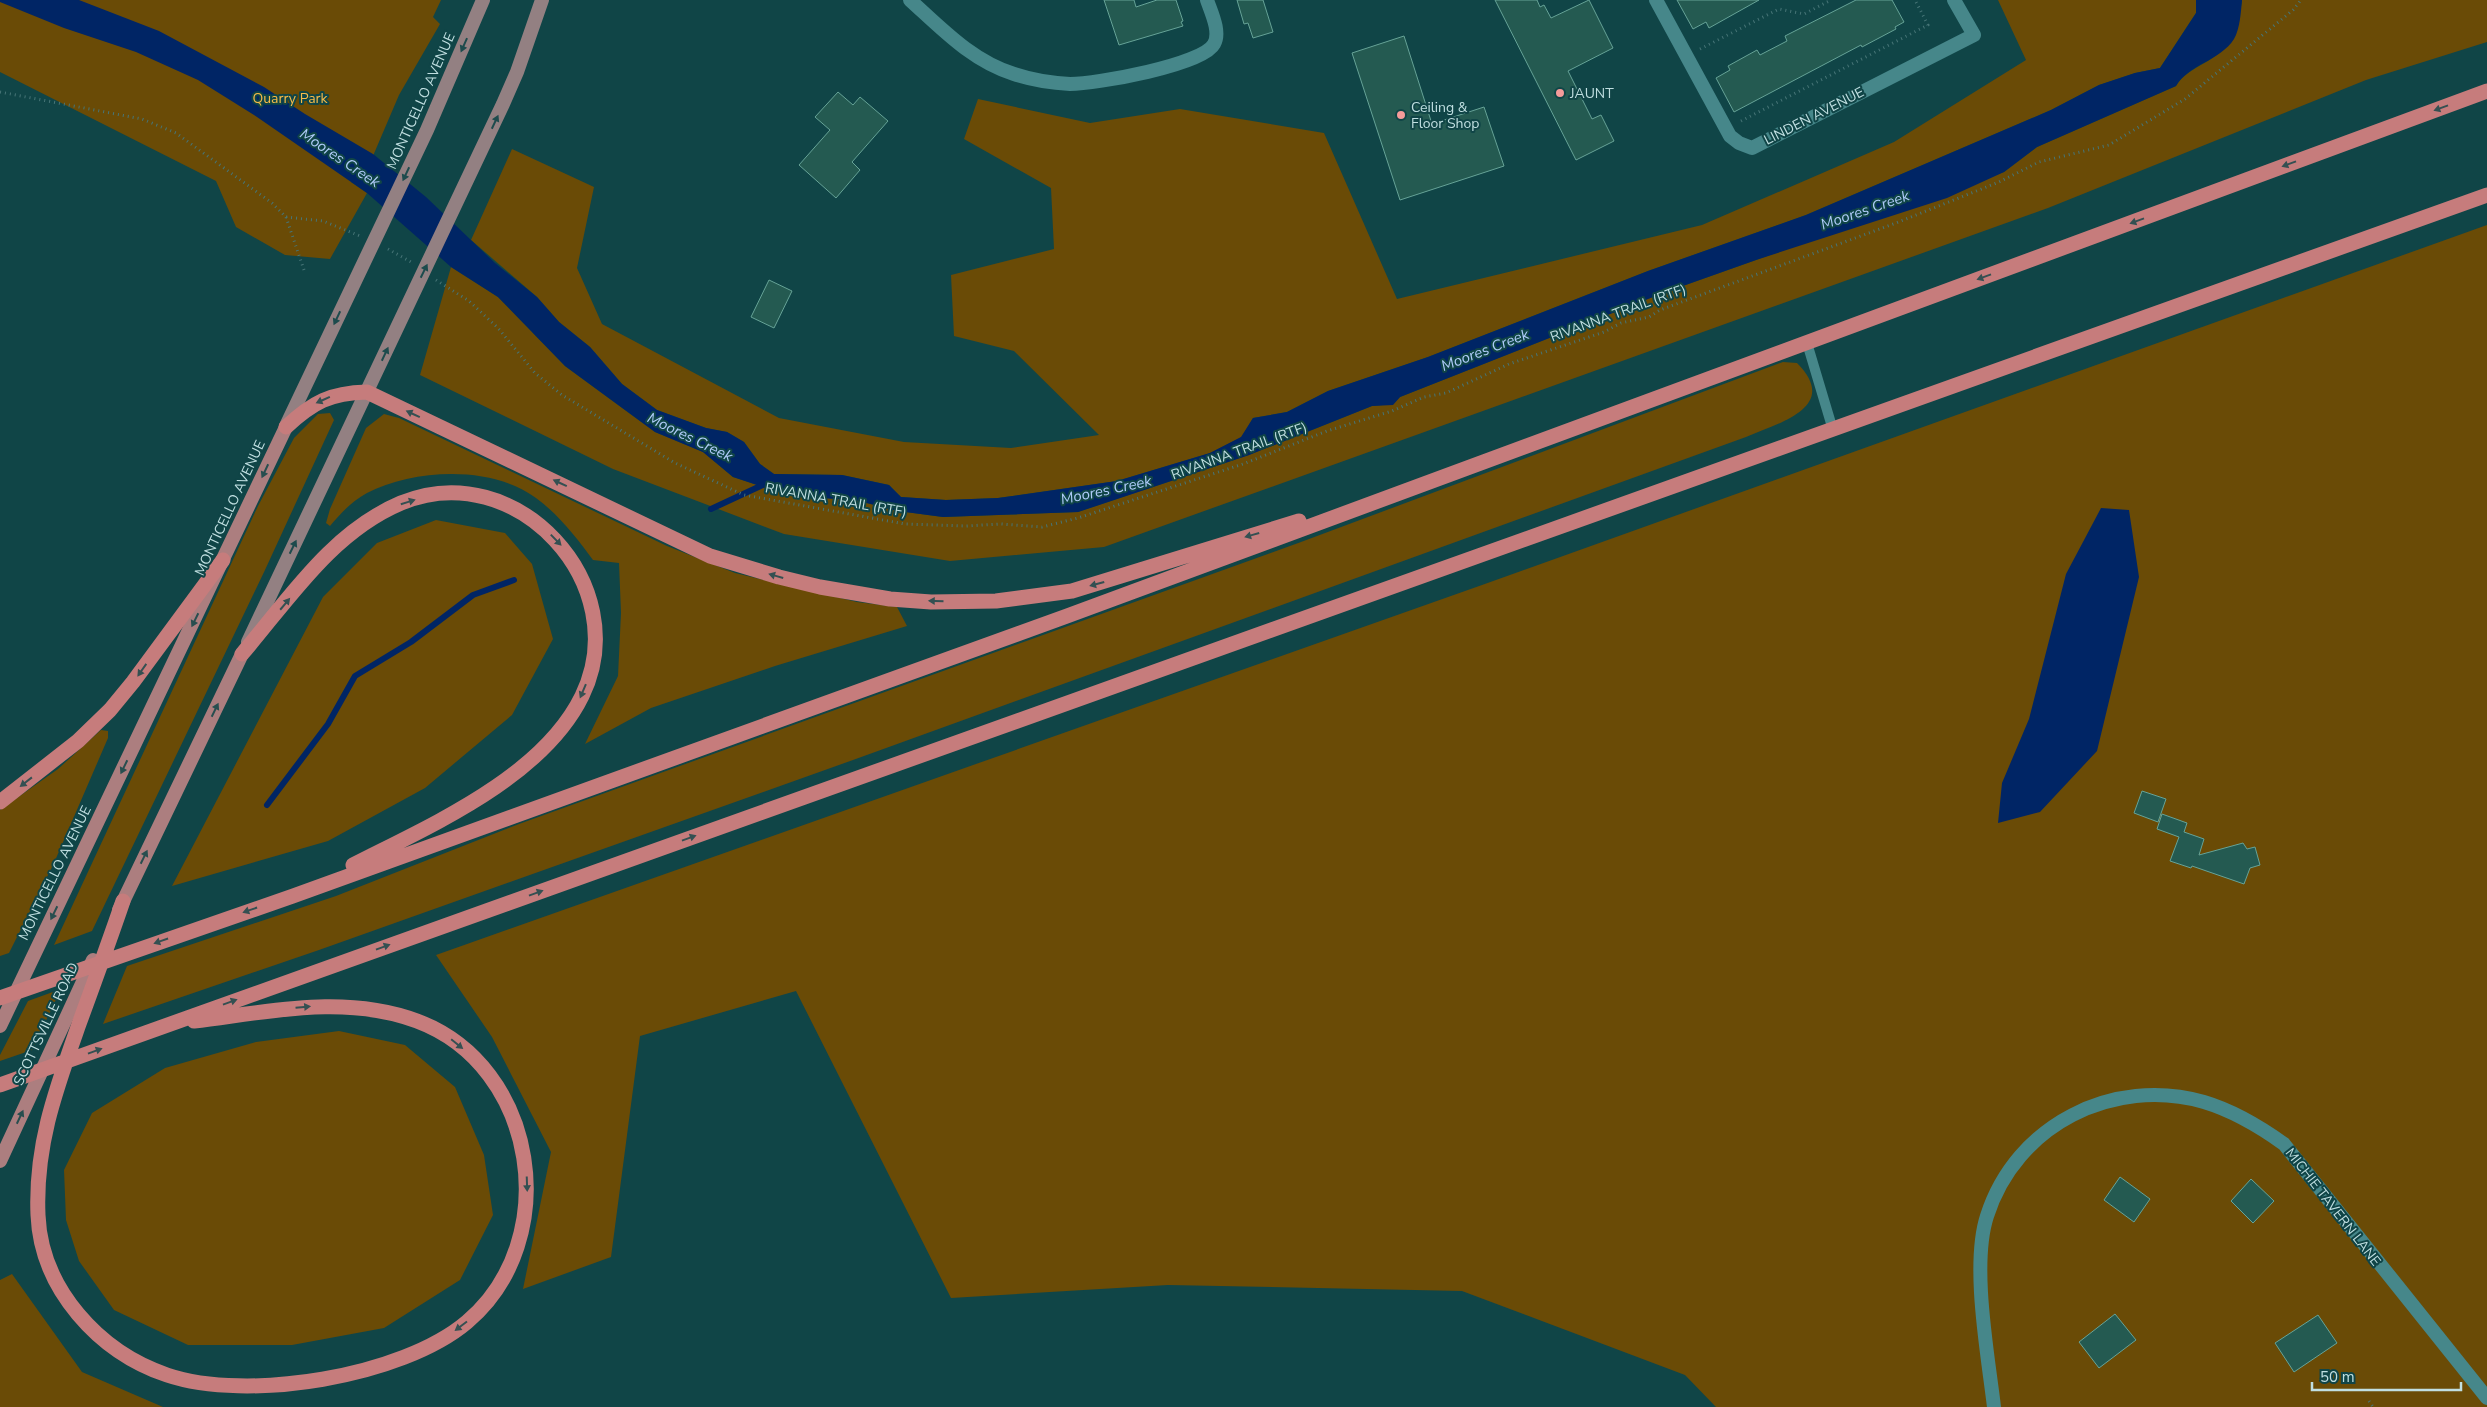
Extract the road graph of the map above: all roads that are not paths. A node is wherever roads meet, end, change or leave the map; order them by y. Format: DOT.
graph roads {
  1 [pos="483,0"];
  2 [pos="542,0"];
  3 [pos="910,0"];
  4 [pos="1207,0"];
  5 [pos="1656,0"];
  6 [pos="1954,0"];
  7 [pos="2487,91"];
  8 [pos="2487,194"];
  9 [pos="1807,343"];
  10 [pos="367,392"];
  11 [pos="286,427"];
  12 [pos="1833,430"];
  13 [pos="1416,488"];
  14 [pos="223,560"];
  15 [pos="242,654"];
  16 [pos="0,802"];
  17 [pos="294,896"];
  18 [pos="123,901"];
  19 [pos="0,998"];
  20 [pos="168,1025"];
  21 [pos="0,1026"];
  22 [pos="0,1084"];
  23 [pos="0,1161"];
  24 [pos="2487,1398"];
  25 [pos="1994,1407"];
  1 -- 11 [label="main road, MONTICELLO AVENUE, one-way"];
  10 -- 2 [label="main road, one-way"];
  3 -- 4 [label="street"];
  5 -- 6 [label="street, LINDEN AVENUE"];
  7 -- 9 [label="highway, one-way"];
  8 -- 12 [label="highway"];
  9 -- 12 [label="lane"];
  9 -- 13 [label="highway"];
  10 -- 11 [label="highway, one-way"];
  13 -- 10 [label="highway, one-way"];
  15 -- 10 [label="main road, one-way"];
  11 -- 14 [label="highway, MONTICELLO AVENUE, one-way"];
  20 -- 12 [label="highway, one-way"];
  13 -- 17 [label="highway"];
  14 -- 16 [label="highway, one-way"];
  14 -- 21 [label="highway, MONTICELLO AVENUE, one-way"];
  15 -- 17 [label="highway, one-way"];
  18 -- 15 [label="highway, SCOTTSVILLE ROAD, one-way"];
  17 -- 19 [label="highway, one-way"];
  20 -- 18 [label="highway, one-way"];
  23 -- 18 [label="highway, SCOTTSVILLE ROAD, one-way"];
  22 -- 20 [label="highway, one-way"];
  24 -- 25 [label="street, MICHIE TAVERN LANE"];
}
